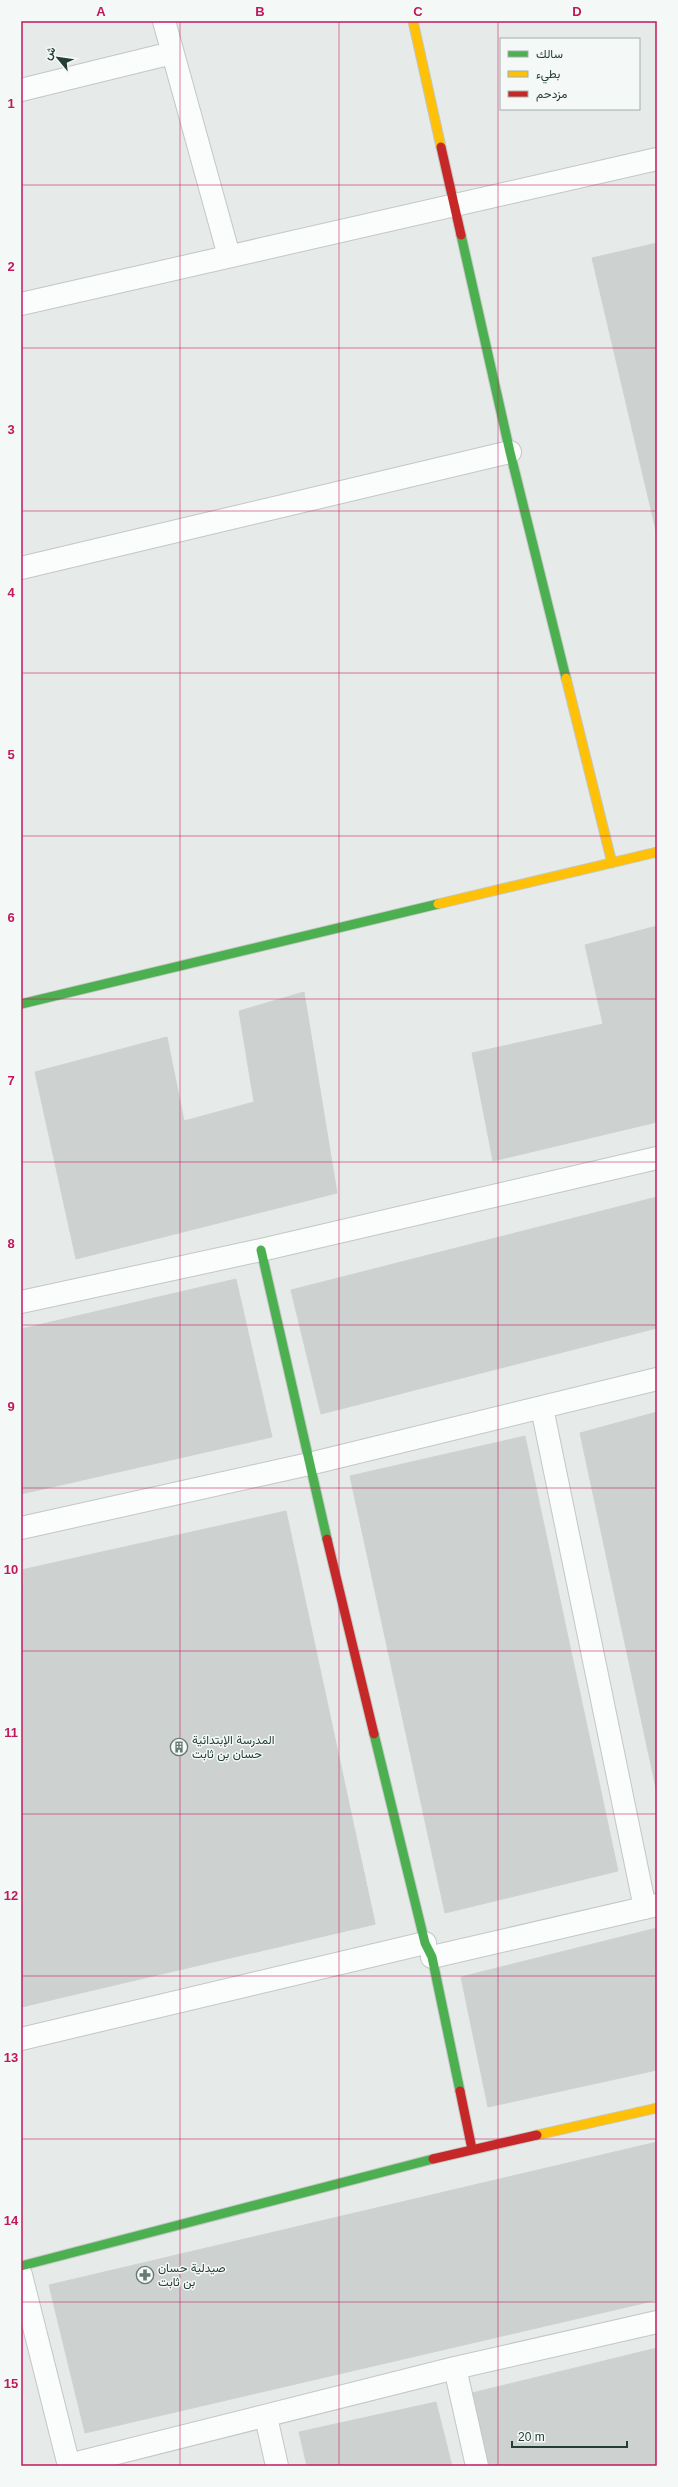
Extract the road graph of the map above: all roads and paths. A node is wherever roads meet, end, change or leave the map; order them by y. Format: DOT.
graph roads {
  1 [pos="164,21"];
  2 [pos="413,21"];
  3 [pos="172,53"];
  4 [pos="21,90"];
  5 [pos="657,159"];
  6 [pos="455,206"];
  7 [pos="229,256"];
  8 [pos="21,304"];
  9 [pos="510,452"];
  10 [pos="21,568"];
  11 [pos="657,852"];
  12 [pos="612,863"];
  13 [pos="21,1004"];
  14 [pos="657,1158"];
  15 [pos="261,1250"];
  16 [pos="21,1302"];
  17 [pos="657,1379"];
  18 [pos="542,1408"];
  19 [pos="309,1464"];
  20 [pos="21,1528"];
  21 [pos="651,1907"];
  22 [pos="428,1950"];
  23 [pos="21,2039"];
  24 [pos="657,2108"];
  25 [pos="472,2149"];
  26 [pos="21,2266"];
  27 [pos="21,2275"];
  28 [pos="657,2322"];
  29 [pos="455,2368"];
  30 [pos="266,2417"];
  31 [pos="69,2465"];
  32 [pos="277,2466"];
  33 [pos="477,2466"];
  1 -- 3 [label="street"];
  2 -- 6 [label="street"];
  3 -- 4 [label="street"];
  3 -- 7 [label="street"];
  5 -- 6 [label="street"];
  6 -- 7 [label="street"];
  6 -- 9 [label="street"];
  7 -- 8 [label="street"];
  9 -- 10 [label="street"];
  9 -- 12 [label="street"];
  11 -- 12 [label="street"];
  12 -- 13 [label="street"];
  14 -- 15 [label="street"];
  15 -- 16 [label="street"];
  15 -- 19 [label="street"];
  17 -- 18 [label="street"];
  18 -- 19 [label="street"];
  18 -- 21 [label="street"];
  19 -- 20 [label="street"];
  19 -- 22 [label="street"];
  21 -- 22 [label="street"];
  22 -- 23 [label="street"];
  22 -- 25 [label="street"];
  24 -- 25 [label="street"];
  25 -- 26 [label="street"];
  27 -- 31 [label="street"];
  28 -- 29 [label="street"];
  29 -- 30 [label="street"];
  29 -- 33 [label="street"];
  30 -- 31 [label="street"];
  30 -- 32 [label="street"];
}
